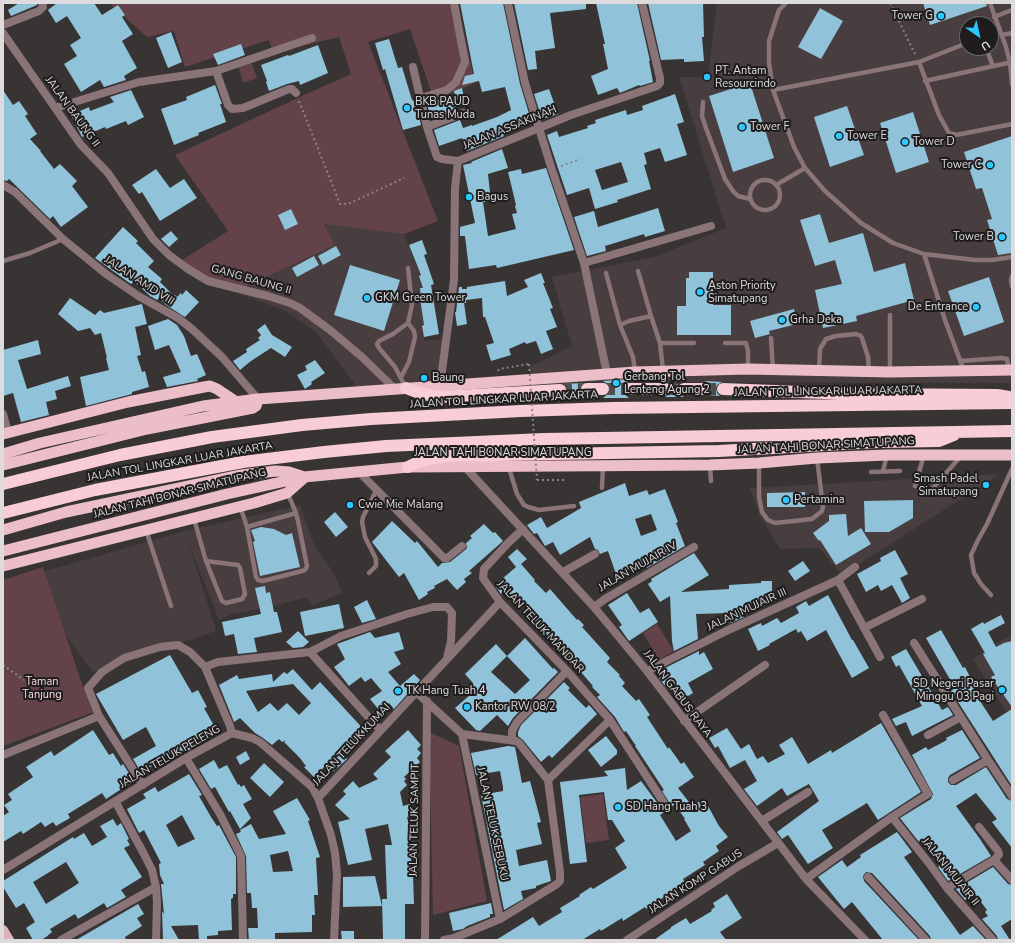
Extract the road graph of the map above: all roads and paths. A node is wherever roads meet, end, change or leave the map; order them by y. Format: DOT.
graph roads {
  1 [pos="42,3"];
  2 [pos="454,3"];
  3 [pos="508,3"];
  4 [pos="642,3"];
  5 [pos="786,3"];
  6 [pos="890,3"];
  7 [pos="990,3"];
  8 [pos="1012,10"];
  9 [pos="994,16"];
  10 [pos="997,16"];
  11 [pos="3,25"];
  12 [pos="999,28"];
  13 [pos="3,33"];
  14 [pos="1012,33"];
  15 [pos="1002,35"];
  16 [pos="312,38"];
  17 [pos="959,46"];
  18 [pos="989,56"];
  19 [pos="919,62"];
  20 [pos="1011,62"];
  21 [pos="993,66"];
  22 [pos="413,67"];
  23 [pos="216,71"];
  24 [pos="1012,74"];
  25 [pos="925,81"];
  26 [pos="1012,84"];
  27 [pos="773,90"];
  28 [pos="296,92"];
  29 [pos="421,98"];
  30 [pos="703,102"];
  31 [pos="55,108"];
  32 [pos="463,113"];
  33 [pos="1012,124"];
  34 [pos="427,127"];
  35 [pos="540,127"];
  36 [pos="580,160"];
  37 [pos="458,161"];
  38 [pos="805,168"];
  39 [pos="552,170"];
  40 [pos="404,178"];
  41 [pos="3,185"];
  42 [pos="776,185"];
  43 [pos="750,199"];
  44 [pos="127,201"];
  45 [pos="711,226"];
  46 [pos="64,239"];
  47 [pos="924,254"];
  48 [pos="1012,257"];
  49 [pos="3,261"];
  50 [pos="584,263"];
  51 [pos="408,268"];
  52 [pos="638,271"];
  53 [pos="606,273"];
  54 [pos="1012,276"];
  55 [pos="1012,286"];
  56 [pos="890,315"];
  57 [pos="651,316"];
  58 [pos="408,323"];
  59 [pos="620,325"];
  60 [pos="771,338"];
  61 [pos="660,343"];
  62 [pos="725,343"];
  63 [pos="694,344"];
  64 [pos="962,366"];
  65 [pos="498,369"];
  66 [pos="748,369"];
  67 [pos="773,370"];
  68 [pos="1011,370"];
  69 [pos="819,371"];
  70 [pos="869,371"];
  71 [pos="635,372"];
  72 [pos="664,372"];
  73 [pos="890,372"];
  74 [pos="607,374"];
  75 [pos="401,377"];
  76 [pos="440,386"];
  77 [pos="401,388"];
  78 [pos="603,389"];
  79 [pos="629,389"];
  80 [pos="665,389"];
  81 [pos="684,389"];
  82 [pos="704,389"];
  83 [pos="723,389"];
  84 [pos="560,390"];
  85 [pos="587,390"];
  86 [pos="258,399"];
  87 [pos="1012,400"];
  88 [pos="235,401"];
  89 [pos="1012,403"];
  90 [pos="3,414"];
  91 [pos="1012,431"];
  92 [pos="962,432"];
  93 [pos="5,433"];
  94 [pos="3,454"];
  95 [pos="887,455"];
  96 [pos="924,455"];
  97 [pos="961,455"];
  98 [pos="1012,455"];
  99 [pos="817,458"];
  100 [pos="758,463"];
  101 [pos="3,464"];
  102 [pos="710,465"];
  103 [pos="603,466"];
  104 [pos="408,467"];
  105 [pos="465,467"];
  106 [pos="509,467"];
  107 [pos="1012,469"];
  108 [pos="883,471"];
  109 [pos="900,471"];
  110 [pos="358,472"];
  111 [pos="871,472"];
  112 [pos="304,478"];
  113 [pos="564,480"];
  114 [pos="711,481"];
  115 [pos="3,484"];
  116 [pos="915,486"];
  117 [pos="602,488"];
  118 [pos="933,488"];
  119 [pos="376,491"];
  120 [pos="287,493"];
  121 [pos="240,506"];
  122 [pos="574,506"];
  123 [pos="3,513"];
  124 [pos="296,513"];
  125 [pos="194,518"];
  126 [pos="247,527"];
  127 [pos="3,530"];
  128 [pos="146,530"];
  129 [pos="520,531"];
  130 [pos="462,546"];
  131 [pos="694,547"];
  132 [pos="3,551"];
  133 [pos="595,554"];
  134 [pos="206,561"];
  135 [pos="3,566"];
  136 [pos="855,567"];
  137 [pos="564,572"];
  138 [pos="369,573"];
  139 [pos="838,580"];
  140 [pos="991,595"];
  141 [pos="922,598"];
  142 [pos="500,602"];
  143 [pos="171,606"];
  144 [pos="594,607"];
  145 [pos="864,628"];
  146 [pos="914,643"];
  147 [pos="310,652"];
  148 [pos="880,657"];
  149 [pos="447,659"];
  150 [pos="3,665"];
  151 [pos="765,666"];
  152 [pos="205,667"];
  153 [pos="567,671"];
  154 [pos="647,671"];
  155 [pos="24,680"];
  156 [pos="416,692"];
  157 [pos="427,701"];
  158 [pos="884,715"];
  159 [pos="99,716"];
  160 [pos="961,717"];
  161 [pos="610,720"];
  162 [pos="684,721"];
  163 [pos="380,730"];
  164 [pos="232,733"];
  165 [pos="462,734"];
  166 [pos="928,734"];
  167 [pos="512,740"];
  168 [pos="3,755"];
  169 [pos="186,758"];
  170 [pos="988,760"];
  171 [pos="548,780"];
  172 [pos="953,780"];
  173 [pos="143,785"];
  174 [pos="808,792"];
  175 [pos="1012,795"];
  176 [pos="318,798"];
  177 [pos="115,801"];
  178 [pos="664,803"];
  179 [pos="892,817"];
  180 [pos="762,821"];
  181 [pos="979,827"];
  182 [pos="773,846"];
  183 [pos="994,860"];
  184 [pos="3,870"];
  185 [pos="868,878"];
  186 [pos="806,879"];
  187 [pos="1012,880"];
  188 [pos="156,887"];
  189 [pos="947,888"];
  190 [pos="500,918"];
  191 [pos="3,930"];
  192 [pos="454,939"];
  193 [pos="9,940"];
  194 [pos="60,940"];
  195 [pos="156,940"];
  196 [pos="242,940"];
  197 [pos="334,940"];
  198 [pos="424,940"];
  199 [pos="444,940"];
  200 [pos="627,940"];
  201 [pos="865,940"];
  202 [pos="926,940"];
  203 [pos="993,940"];
  1 -- 11 [label="street"];
  2 -- 29 [label="street"];
  3 -- 35 [label="street"];
  4 -- 35 [label="street, JALAN ASSAKINAH"];
  5 -- 27 [label="lane"];
  6 -- 19 [label="path"];
  7 -- 9 [label="lane"];
  8 -- 10 [label="lane"];
  12 -- 15 [label="lane"];
  13 -- 31 [label="street, JALAN BAUNG II"];
  14 -- 15 [label="lane"];
  15 -- 20 [label="lane"];
  16 -- 23 [label="street"];
  17 -- 19 [label="lane"];
  18 -- 21 [label="lane"];
  19 -- 25 [label="lane"];
  19 -- 27 [label="lane"];
  20 -- 21 [label="lane"];
  20 -- 24 [label="lane"];
  21 -- 25 [label="lane"];
  22 -- 29 [label="street"];
  23 -- 28 [label="street"];
  23 -- 31 [label="street"];
  24 -- 26 [label="lane"];
  25 -- 33 [label="lane"];
  27 -- 38 [label="lane"];
  28 -- 40 [label="path"];
  29 -- 34 [label="street"];
  30 -- 43 [label="lane"];
  31 -- 44 [label="street, JALAN BAUNG II"];
  32 -- 34 [label="street"];
  34 -- 37 [label="street"];
  35 -- 37 [label="street, JALAN ASSAKINAH"];
  35 -- 39 [label="street"];
  36 -- 39 [label="path"];
  37 -- 76 [label="street, JALAN ASSAKINAH"];
  38 -- 42 [label="lane"];
  38 -- 47 [label="lane"];
  39 -- 50 [label="street"];
  41 -- 46 [label="street, JALAN AMD VIII"];
  42 -- 43 [label="lane"];
  42 -- 43 [label="lane"];
  44 -- 77 [label="street, GANG BAUNG II"];
  45 -- 50 [label="street"];
  46 -- 49 [label="lane"];
  46 -- 86 [label="street, JALAN AMD VIII"];
  47 -- 48 [label="lane"];
  47 -- 64 [label="lane"];
  50 -- 74 [label="street"];
  51 -- 58 [label="lane"];
  52 -- 57 [label="lane"];
  53 -- 59 [label="lane"];
  54 -- 55 [label="lane"];
  56 -- 73 [label="lane"];
  57 -- 59 [label="lane"];
  57 -- 61 [label="lane"];
  58 -- 75 [label="lane"];
  58 -- 75 [label="lane"];
  59 -- 71 [label="lane"];
  60 -- 67 [label="lane"];
  61 -- 63 [label="lane"];
  61 -- 72 [label="lane"];
  62 -- 66 [label="lane"];
  64 -- 68 [label="highway"];
  64 -- 73 [label="highway"];
  65 -- 113 [label="path, bridge"];
  66 -- 67 [label="highway"];
  66 -- 72 [label="highway"];
  67 -- 69 [label="highway"];
  69 -- 70 [label="highway"];
  69 -- 70 [label="lane"];
  70 -- 73 [label="highway"];
  71 -- 72 [label="highway"];
  71 -- 74 [label="highway"];
  74 -- 76 [label="highway"];
  75 -- 77 [label="lane"];
  76 -- 77 [label="highway"];
  77 -- 84 [label="highway"];
  77 -- 86 [label="highway"];
  78 -- 85 [label="highway"];
  79 -- 80 [label="highway"];
  81 -- 82 [label="highway"];
  83 -- 87 [label="highway"];
  86 -- 88 [label="highway"];
  86 -- 101 [label="highway"];
  88 -- 93 [label="highway"];
  88 -- 94 [label="highway"];
  89 -- 115 [label="highway, JALAN TOL LINGKAR LUAR JAKARTA"];
  90 -- 93 [label="street"];
  91 -- 92 [label="highway, JALAN TOL LINGKAR LUAR JAKARTA"];
  92 -- 104 [label="highway"];
  92 -- 123 [label="highway, JALAN TOL LINGKAR LUAR JAKARTA"];
  95 -- 96 [label="highway, JALAN TAHI BONAR SIMATUPANG"];
  95 -- 99 [label="highway, JALAN TAHI BONAR SIMATUPANG"];
  95 -- 108 [label="lane"];
  96 -- 97 [label="highway, JALAN TAHI BONAR SIMATUPANG"];
  96 -- 116 [label="lane"];
  97 -- 98 [label="highway, JALAN TAHI BONAR SIMATUPANG"];
  97 -- 118 [label="lane"];
  99 -- 100 [label="highway, JALAN TAHI BONAR SIMATUPANG"];
  99 -- 100 [label="lane"];
  100 -- 102 [label="highway, JALAN TAHI BONAR SIMATUPANG"];
  102 -- 103 [label="highway, JALAN TAHI BONAR SIMATUPANG"];
  102 -- 114 [label="lane"];
  103 -- 106 [label="highway, JALAN TAHI BONAR SIMATUPANG"];
  103 -- 117 [label="lane"];
  104 -- 105 [label="highway, JALAN TAHI BONAR SIMATUPANG"];
  104 -- 110 [label="highway, JALAN TAHI BONAR SIMATUPANG"];
  105 -- 106 [label="highway, JALAN TAHI BONAR SIMATUPANG"];
  105 -- 129 [label="street, JALAN GABUS RAYA"];
  106 -- 122 [label="lane"];
  107 -- 140 [label="lane"];
  108 -- 109 [label="lane"];
  108 -- 111 [label="lane"];
  110 -- 112 [label="highway, JALAN TAHI BONAR SIMATUPANG"];
  110 -- 119 [label="street"];
  112 -- 120 [label="highway"];
  112 -- 127 [label="highway"];
  112 -- 132 [label="highway, JALAN TAHI BONAR SIMATUPANG"];
  119 -- 130 [label="street"];
  119 -- 138 [label="lane"];
  120 -- 121 [label="highway"];
  120 -- 124 [label="lane"];
  121 -- 125 [label="highway"];
  121 -- 126 [label="lane"];
  124 -- 126 [label="lane"];
  124 -- 126 [label="lane"];
  125 -- 128 [label="highway"];
  125 -- 134 [label="lane"];
  128 -- 135 [label="highway"];
  128 -- 143 [label="lane"];
  129 -- 137 [label="street, JALAN GABUS RAYA"];
  129 -- 142 [label="street, JALAN TELUK MANDAR"];
  131 -- 144 [label="street, JALAN MUJAIR IV"];
  133 -- 137 [label="street"];
  134 -- 134 [label="lane"];
  136 -- 139 [label="street, JALAN MUJAIR III"];
  137 -- 144 [label="street, JALAN GABUS RAYA"];
  139 -- 145 [label="street"];
  139 -- 154 [label="street, JALAN MUJAIR III"];
  141 -- 145 [label="street"];
  142 -- 149 [label="street, JALAN TELUK KUMAI"];
  142 -- 153 [label="street, JALAN TELUK MANDAR"];
  144 -- 154 [label="street, JALAN GABUS RAYA"];
  145 -- 148 [label="street"];
  146 -- 160 [label="street"];
  147 -- 149 [label="street"];
  147 -- 152 [label="street"];
  147 -- 163 [label="street"];
  149 -- 156 [label="street, JALAN TELUK KUMAI"];
  150 -- 155 [label="path"];
  151 -- 162 [label="street"];
  152 -- 159 [label="street"];
  152 -- 164 [label="street"];
  153 -- 161 [label="street, JALAN TELUK MANDAR"];
  153 -- 167 [label="street"];
  154 -- 162 [label="street, JALAN GABUS RAYA"];
  156 -- 157 [label="street"];
  156 -- 163 [label="street, JALAN TELUK KUMAI"];
  157 -- 165 [label="street"];
  157 -- 198 [label="street, JALAN TELUK SAMPIT"];
  158 -- 179 [label="street"];
  159 -- 168 [label="street"];
  159 -- 173 [label="street"];
  160 -- 166 [label="street"];
  160 -- 170 [label="street"];
  161 -- 171 [label="street"];
  161 -- 178 [label="street, JALAN TELUK MANDAR"];
  162 -- 180 [label="street, JALAN GABUS RAYA"];
  163 -- 176 [label="street, JALAN TELUK KUMAI"];
  164 -- 169 [label="street, JALAN TELUK PELENG"];
  164 -- 176 [label="street, JALAN TELUK PELENG"];
  165 -- 167 [label="street"];
  165 -- 190 [label="street, JALAN TELUK SEBUKU"];
  167 -- 171 [label="street"];
  169 -- 173 [label="street, JALAN TELUK PELENG"];
  169 -- 196 [label="street"];
  170 -- 172 [label="street"];
  170 -- 175 [label="street"];
  171 -- 190 [label="street"];
  173 -- 177 [label="street, JALAN TELUK PELENG"];
  174 -- 180 [label="street"];
  176 -- 197 [label="street, JALAN TELUK PELENG"];
  177 -- 184 [label="street, JALAN TELUK PELENG"];
  177 -- 188 [label="street"];
  179 -- 186 [label="street"];
  179 -- 189 [label="street, JALAN MUJAIR II"];
  180 -- 182 [label="street, JALAN GABUS RAYA"];
  181 -- 183 [label="street"];
  182 -- 186 [label="street, JALAN GABUS RAYA"];
  182 -- 200 [label="street, JALAN KOMP GABUS"];
  183 -- 187 [label="street"];
  183 -- 189 [label="street"];
  185 -- 202 [label="street"];
  186 -- 201 [label="street, JALAN GABUS RAYA"];
  188 -- 194 [label="street"];
  188 -- 195 [label="street"];
  189 -- 203 [label="street, JALAN MUJAIR II"];
  190 -- 192 [label="street"];
  191 -- 193 [label="main road"];
  192 -- 199 [label="street"];
}
